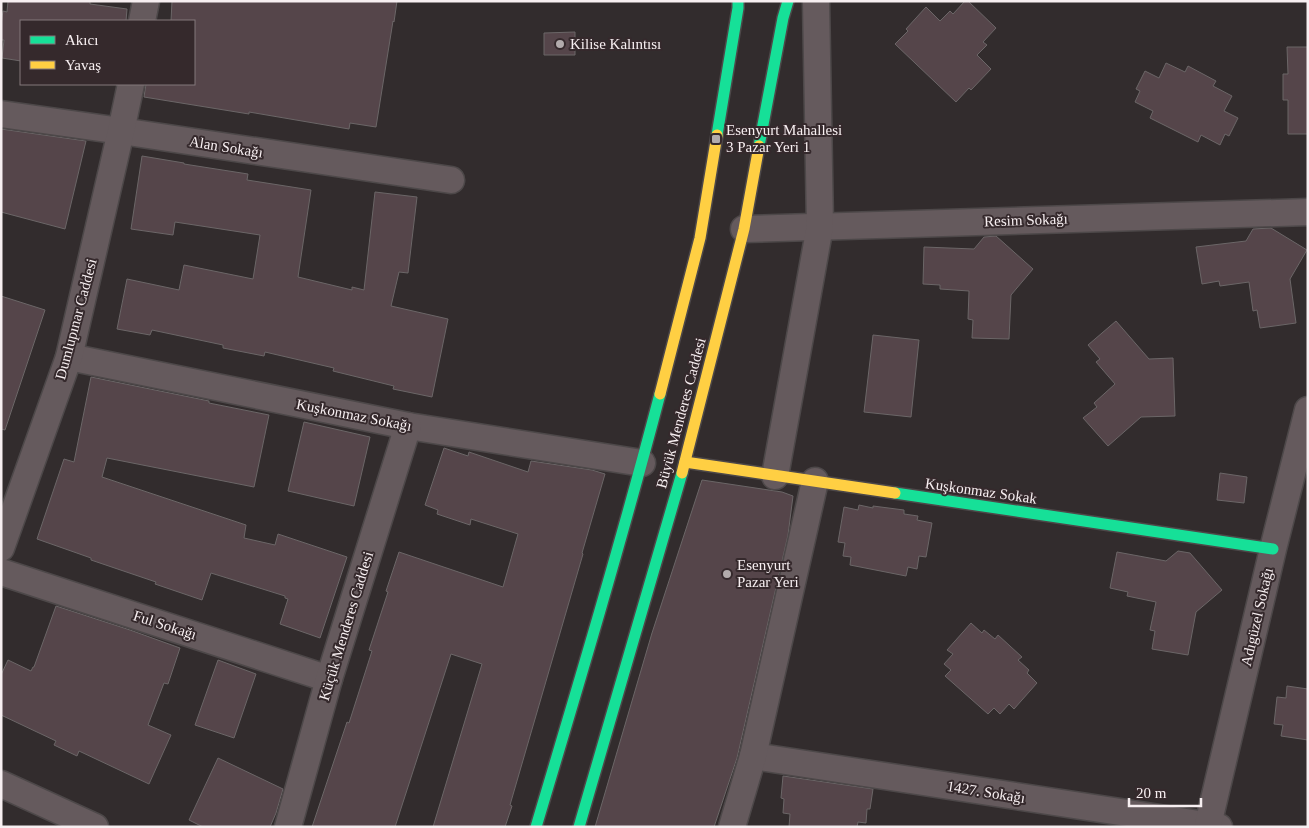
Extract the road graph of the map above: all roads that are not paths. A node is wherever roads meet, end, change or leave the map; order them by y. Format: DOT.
graph roads {
  1 [pos="146,1"];
  2 [pos="738,1"];
  3 [pos="788,1"];
  4 [pos="816,1"];
  5 [pos="142,20"];
  6 [pos="130,85"];
  7 [pos="1,114"];
  8 [pos="121,131"];
  9 [pos="450,180"];
  10 [pos="1308,212"];
  11 [pos="820,226"];
  12 [pos="744,229"];
  13 [pos="68,357"];
  14 [pos="1308,410"];
  15 [pos="408,426"];
  16 [pos="685,462"];
  17 [pos="642,463"];
  18 [pos="775,476"];
  19 [pos="815,481"];
  20 [pos="1,548"];
  21 [pos="1273,549"];
  22 [pos="1,572"];
  23 [pos="329,679"];
  24 [pos="753,756"];
  25 [pos="1,784"];
  26 [pos="1213,826"];
  27 [pos="95,827"];
  28 [pos="288,827"];
  29 [pos="536,827"];
  30 [pos="579,827"];
  31 [pos="732,827"];
  1 -- 5 [label="street"];
  2 -- 17 [label="street, Büyük Menderes Caddesi"];
  3 -- 12 [label="street, Büyük Menderes Caddesi"];
  4 -- 11 [label="street"];
  6 -- 8 [label="street, Dumlupınar Caddesi"];
  7 -- 8 [label="street, Alan Sokağı"];
  8 -- 9 [label="street, Alan Sokağı"];
  8 -- 13 [label="street, Dumlupınar Caddesi"];
  10 -- 11 [label="street, Resim Sokağı"];
  11 -- 12 [label="street, Resim Sokağı"];
  11 -- 18 [label="street"];
  12 -- 16 [label="street, Büyük Menderes Caddesi"];
  13 -- 15 [label="street, Kuşkonmaz Sokağı"];
  13 -- 20 [label="street, Dumlupınar Caddesi"];
  14 -- 21 [label="street, Adıgüzel Sokağı"];
  15 -- 17 [label="street, Kuşkonmaz Sokağı"];
  15 -- 23 [label="street, Küçük Menderes Caddesi"];
  16 -- 18 [label="street, Kuşkonmaz Sokak"];
  16 -- 30 [label="street, Büyük Menderes Caddesi"];
  17 -- 29 [label="street, Büyük Menderes Caddesi"];
  18 -- 19 [label="street, Kuşkonmaz Sokak"];
  19 -- 21 [label="street, Kuşkonmaz Sokak"];
  19 -- 24 [label="street"];
  21 -- 26 [label="street, Adıgüzel Sokağı"];
  22 -- 23 [label="street, Ful Sokağı"];
  23 -- 28 [label="street, Küçük Menderes Caddesi"];
  24 -- 26 [label="street, 1427. Sokağı"];
  24 -- 31 [label="street"];
  25 -- 27 [label="street"];
}
